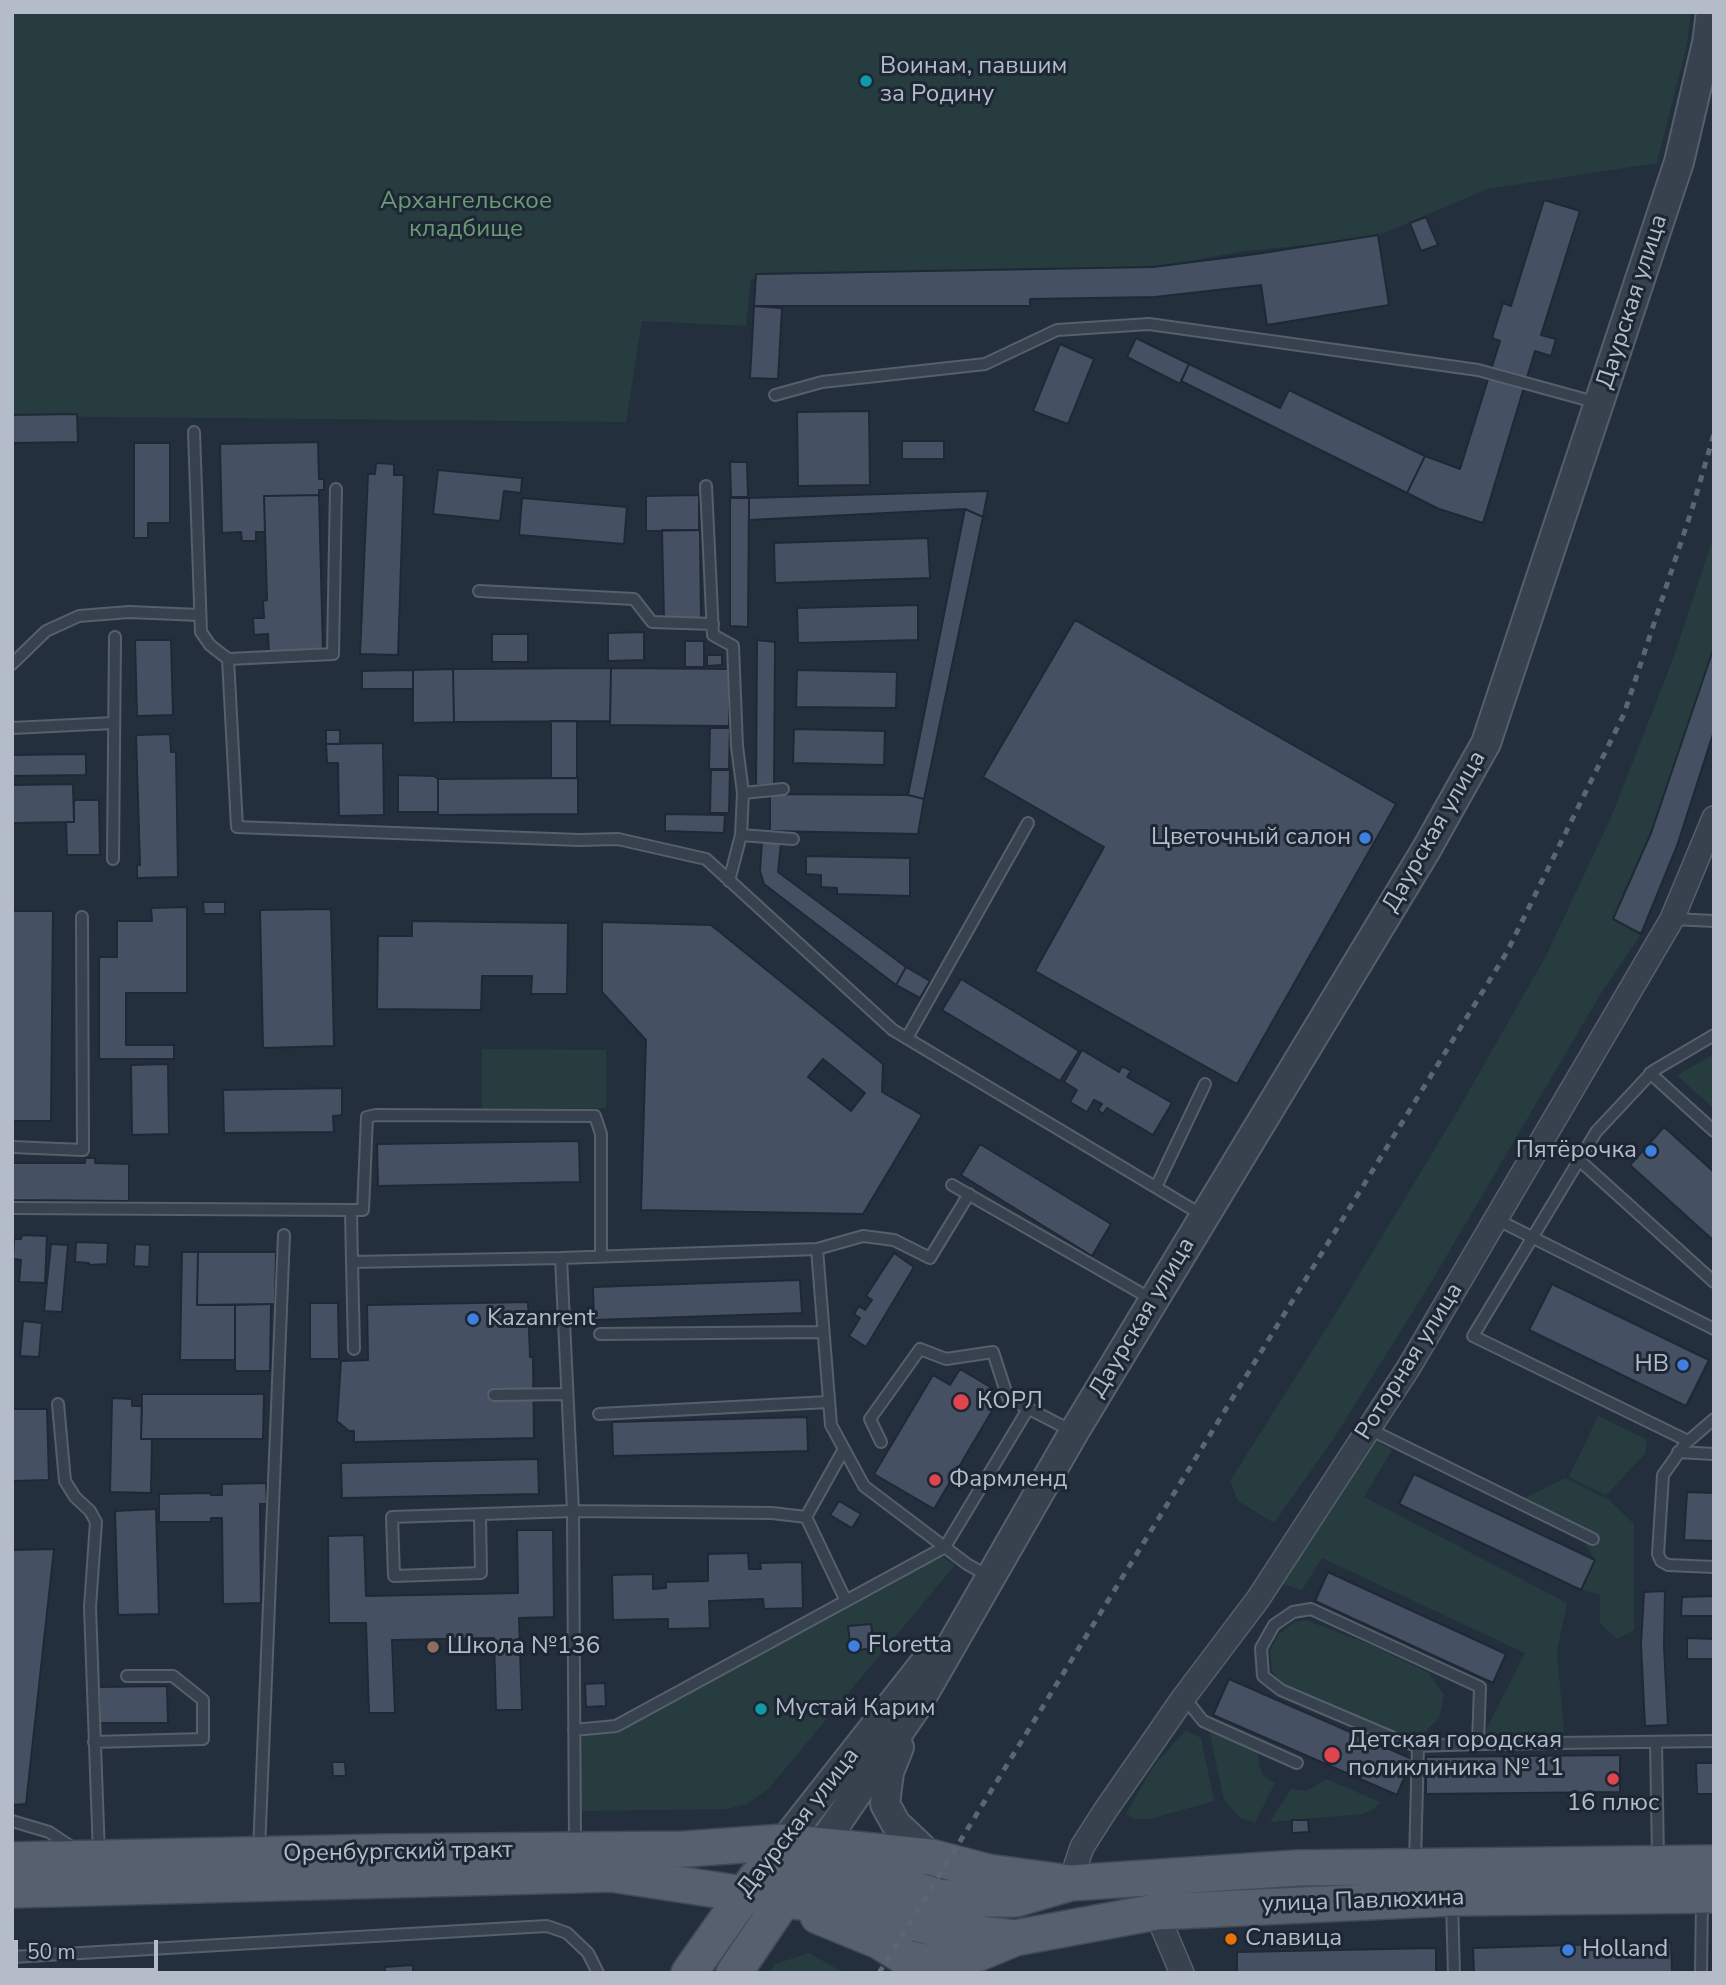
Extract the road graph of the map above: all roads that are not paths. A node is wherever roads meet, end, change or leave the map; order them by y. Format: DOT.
graph roads {
  1 [pos="1711,12"];
  2 [pos="775,395"];
  3 [pos="1600,403"];
  4 [pos="194,432"];
  5 [pos="706,486"];
  6 [pos="336,489"];
  7 [pos="478,591"];
  8 [pos="200,615"];
  9 [pos="713,624"];
  10 [pos="115,637"];
  11 [pos="228,659"];
  12 [pos="12,664"];
  13 [pos="114,723"];
  14 [pos="12,728"];
  15 [pos="783,789"];
  16 [pos="743,793"];
  17 [pos="1714,818"];
  18 [pos="1028,823"];
  19 [pos="741,835"];
  20 [pos="793,839"];
  21 [pos="113,859"];
  22 [pos="729,881"];
  23 [pos="82,917"];
  24 [pos="1672,919"];
  25 [pos="1714,921"];
  26 [pos="1714,1035"];
  27 [pos="906,1038"];
  28 [pos="1650,1073"];
  29 [pos="1205,1084"];
  30 [pos="1714,1131"];
  31 [pos="12,1147"];
  32 [pos="1578,1159"];
  33 [pos="952,1185"];
  34 [pos="1156,1186"];
  35 [pos="969,1194"];
  36 [pos="12,1208"];
  37 [pos="351,1210"];
  38 [pos="1205,1216"];
  39 [pos="1496,1219"];
  40 [pos="284,1235"];
  41 [pos="1532,1237"];
  42 [pos="817,1249"];
  43 [pos="601,1255"];
  44 [pos="561,1258"];
  45 [pos="352,1262"];
  46 [pos="1714,1282"];
  47 [pos="1153,1300"];
  48 [pos="1714,1329"];
  49 [pos="822,1332"];
  50 [pos="600,1334"];
  51 [pos="354,1349"];
  52 [pos="568,1394"];
  53 [pos="494,1395"];
  54 [pos="828,1402"];
  55 [pos="58,1404"];
  56 [pos="1028,1409"];
  57 [pos="599,1414"];
  58 [pos="1714,1419"];
  59 [pos="1369,1429"];
  60 [pos="1074,1432"];
  61 [pos="1688,1441"];
  62 [pos="881,1442"];
  63 [pos="844,1449"];
  64 [pos="1678,1452"];
  65 [pos="1714,1454"];
  66 [pos="573,1511"];
  67 [pos="480,1515"];
  68 [pos="806,1517"];
  69 [pos="1593,1539"];
  70 [pos="945,1547"];
  71 [pos="1714,1567"];
  72 [pos="991,1578"];
  73 [pos="846,1601"];
  74 [pos="127,1676"];
  75 [pos="1184,1697"];
  76 [pos="916,1707"];
  77 [pos="574,1730"];
  78 [pos="1714,1741"];
  79 [pos="94,1742"];
  80 [pos="1656,1742"];
  81 [pos="1478,1744"];
  82 [pos="1418,1746"];
  83 [pos="1297,1763"];
  84 [pos="12,1821"];
  85 [pos="784,1842"];
  86 [pos="575,1851"];
  87 [pos="259,1854"];
  88 [pos="931,1857"];
  89 [pos="93,1858"];
  90 [pos="813,1858"];
  91 [pos="12,1860"];
  92 [pos="1658,1864"];
  93 [pos="1415,1866"];
  94 [pos="611,1874"];
  95 [pos="1070,1883"];
  96 [pos="1710,1884"];
  97 [pos="12,1890"];
  98 [pos="743,1894"];
  99 [pos="1452,1898"];
  100 [pos="783,1900"];
  101 [pos="1156,1912"];
  102 [pos="1015,1938"];
  103 [pos="12,1957"];
  104 [pos="598,1973"];
  105 [pos="689,1973"];
  106 [pos="734,1973"];
  107 [pos="1182,1973"];
  108 [pos="1454,1973"];
  109 [pos="1701,1973"];
  1 -- 3 [label="street, Даурская улица"];
  2 -- 3 [label="lane"];
  3 -- 38 [label="street, Даурская улица"];
  4 -- 8 [label="lane"];
  5 -- 9 [label="lane"];
  6 -- 11 [label="lane"];
  7 -- 9 [label="lane"];
  8 -- 11 [label="lane"];
  8 -- 12 [label="lane"];
  9 -- 16 [label="lane"];
  10 -- 13 [label="lane"];
  11 -- 22 [label="lane"];
  13 -- 14 [label="lane"];
  13 -- 21 [label="lane"];
  15 -- 16 [label="lane"];
  16 -- 19 [label="lane"];
  17 -- 24 [label="street, Роторная улица"];
  18 -- 27 [label="lane"];
  19 -- 20 [label="lane"];
  19 -- 22 [label="lane"];
  22 -- 27 [label="lane"];
  23 -- 31 [label="lane"];
  24 -- 25 [label="lane"];
  24 -- 39 [label="street, Роторная улица"];
  26 -- 28 [label="lane"];
  27 -- 34 [label="lane"];
  28 -- 30 [label="lane"];
  28 -- 32 [label="lane"];
  29 -- 34 [label="lane"];
  32 -- 41 [label="lane"];
  32 -- 46 [label="lane"];
  33 -- 35 [label="lane"];
  34 -- 38 [label="lane"];
  35 -- 42 [label="lane"];
  35 -- 47 [label="lane"];
  36 -- 37 [label="lane"];
  37 -- 43 [label="lane"];
  37 -- 45 [label="lane"];
  38 -- 47 [label="street, Даурская улица"];
  39 -- 41 [label="lane"];
  39 -- 59 [label="street, Роторная улица"];
  40 -- 87 [label="lane"];
  41 -- 48 [label="lane"];
  41 -- 61 [label="lane"];
  42 -- 43 [label="lane"];
  42 -- 49 [label="lane"];
  43 -- 44 [label="lane"];
  44 -- 45 [label="lane"];
  44 -- 52 [label="lane"];
  45 -- 51 [label="lane"];
  47 -- 60 [label="street, Даурская улица"];
  49 -- 50 [label="lane"];
  49 -- 54 [label="lane"];
  52 -- 53 [label="lane"];
  52 -- 66 [label="lane"];
  54 -- 57 [label="lane"];
  54 -- 63 [label="lane"];
  55 -- 79 [label="lane"];
  56 -- 60 [label="lane"];
  56 -- 62 [label="lane"];
  56 -- 70 [label="lane"];
  58 -- 61 [label="lane"];
  59 -- 69 [label="lane"];
  59 -- 75 [label="street, Роторная улица"];
  60 -- 72 [label="street, Даурская улица"];
  61 -- 64 [label="lane"];
  63 -- 68 [label="lane"];
  63 -- 70 [label="lane"];
  64 -- 65 [label="lane"];
  64 -- 71 [label="lane"];
  66 -- 67 [label="lane"];
  66 -- 68 [label="lane"];
  66 -- 77 [label="lane"];
  67 -- 67 [label="lane"];
  68 -- 73 [label="lane"];
  70 -- 72 [label="lane"];
  70 -- 73 [label="lane"];
  72 -- 76 [label="street, Даурская улица"];
  72 -- 85 [label="street, Даурская улица"];
  73 -- 77 [label="lane"];
  74 -- 79 [label="lane"];
  75 -- 83 [label="lane"];
  75 -- 95 [label="street, Роторная улица"];
  76 -- 88 [label="street"];
  76 -- 90 [label="street, Даурская улица"];
  77 -- 86 [label="lane"];
  78 -- 80 [label="lane"];
  79 -- 89 [label="lane"];
  80 -- 81 [label="lane"];
  80 -- 92 [label="lane"];
  81 -- 82 [label="lane"];
  81 -- 82 [label="lane"];
  82 -- 93 [label="lane"];
  84 -- 89 [label="lane"];
  85 -- 86 [label="main road, Оренбургский тракт"];
  85 -- 90 [label="main road, улица Павлюхина"];
  85 -- 98 [label="main road, Даурская улица"];
  86 -- 87 [label="main road, Оренбургский тракт"];
  87 -- 89 [label="main road, Оренбургский тракт"];
  88 -- 90 [label="main road, улица Павлюхина"];
  88 -- 95 [label="main road, улица Павлюхина"];
  89 -- 91 [label="main road, Оренбургский тракт"];
  90 -- 95 [label="main road, улица Павлюхина"];
  90 -- 98 [label="main road, улица Павлюхина"];
  90 -- 100 [label="main road, Даурская улица"];
  92 -- 93 [label="main road, улица Павлюхина"];
  92 -- 96 [label="main road, улица Павлюхина"];
  93 -- 95 [label="main road, улица Павлюхина"];
  94 -- 97 [label="main road, Оренбургский тракт"];
  94 -- 98 [label="main road, улица Павлюхина"];
  96 -- 99 [label="main road, улица Павлюхина"];
  96 -- 109 [label="lane"];
  98 -- 100 [label="main road, улица Павлюхина"];
  98 -- 105 [label="main road, Даурская улица"];
  99 -- 101 [label="main road, улица Павлюхина"];
  99 -- 108 [label="lane"];
  100 -- 102 [label="main road, улица Павлюхина"];
  100 -- 102 [label="main road, улица Павлюхина"];
  100 -- 106 [label="main road, Даурская улица"];
  101 -- 102 [label="main road, улица Павлюхина"];
  101 -- 107 [label="street"];
  103 -- 104 [label="lane"];
}
